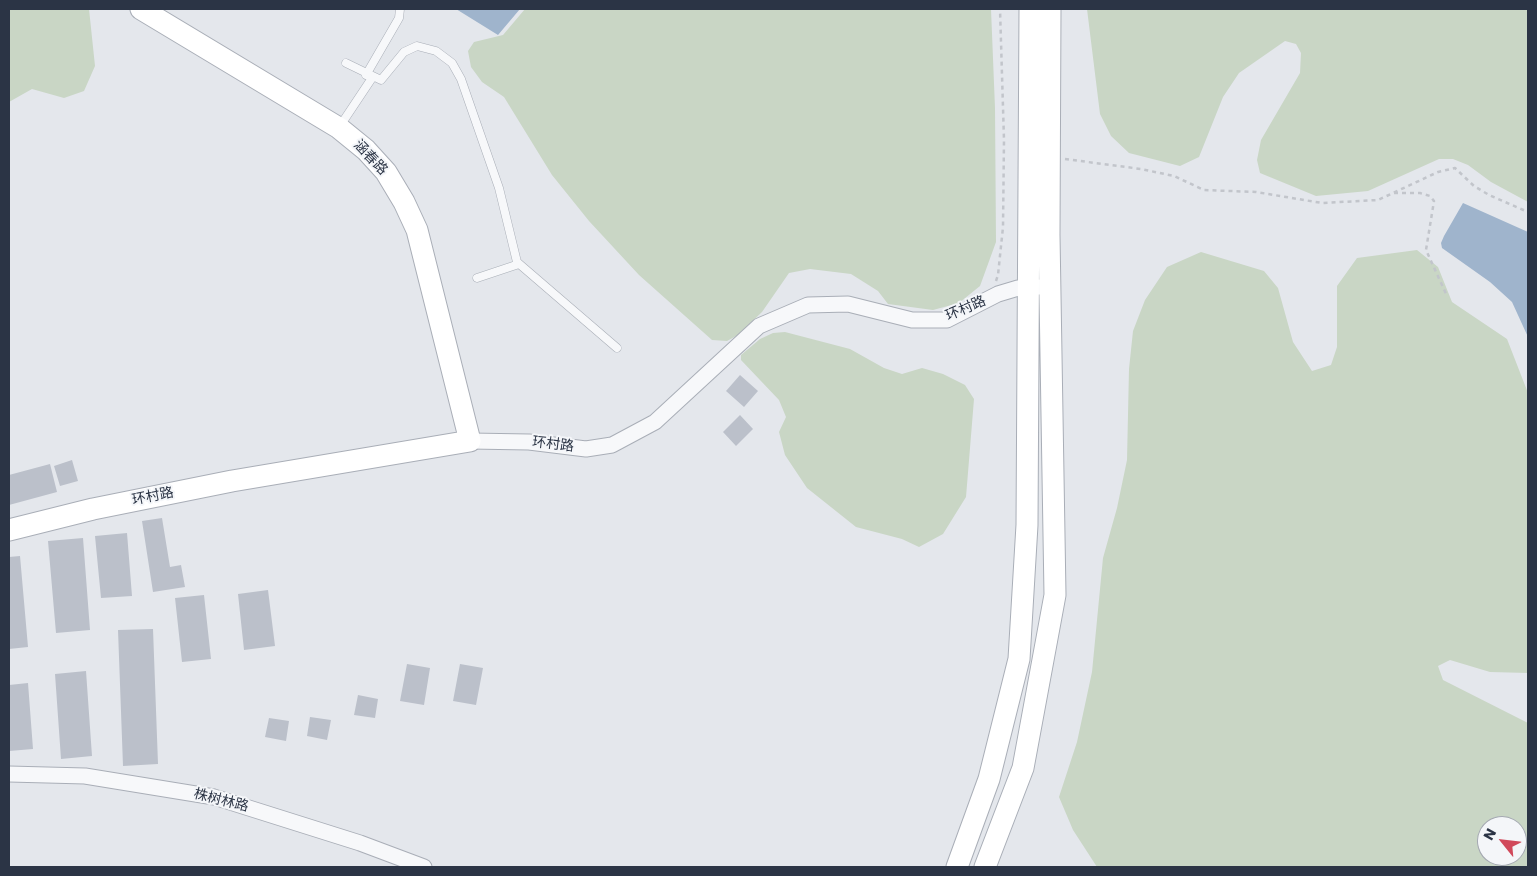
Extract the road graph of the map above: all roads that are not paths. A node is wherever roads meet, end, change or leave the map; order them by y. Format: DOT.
graph roads {
  1 [pos="142,9"];
  2 [pos="400,9"];
  3 [pos="1030,9"];
  4 [pos="1050,9"];
  5 [pos="346,63"];
  6 [pos="369,76"];
  7 [pos="339,128"];
  8 [pos="519,264"];
  9 [pos="477,278"];
  10 [pos="1029,287"];
  11 [pos="1050,287"];
  12 [pos="617,348"];
  13 [pos="470,441"];
  14 [pos="9,530"];
  15 [pos="9,774"];
  16 [pos="424,867"];
  17 [pos="957,867"];
  18 [pos="985,867"];
  1 -- 7 [label="main road, 涵春路"];
  2 -- 6 [label="lane"];
  3 -- 10 [label="main road"];
  4 -- 11 [label="main road"];
  5 -- 6 [label="lane"];
  6 -- 7 [label="lane"];
  6 -- 8 [label="lane"];
  7 -- 13 [label="main road, 涵春路"];
  8 -- 9 [label="lane"];
  8 -- 12 [label="lane"];
  10 -- 11 [label="street, 环村路"];
  10 -- 13 [label="street, 环村路"];
  10 -- 17 [label="main road"];
  11 -- 18 [label="main road"];
  13 -- 14 [label="main road, 环村路"];
  15 -- 16 [label="street, 株树林路"];
}
